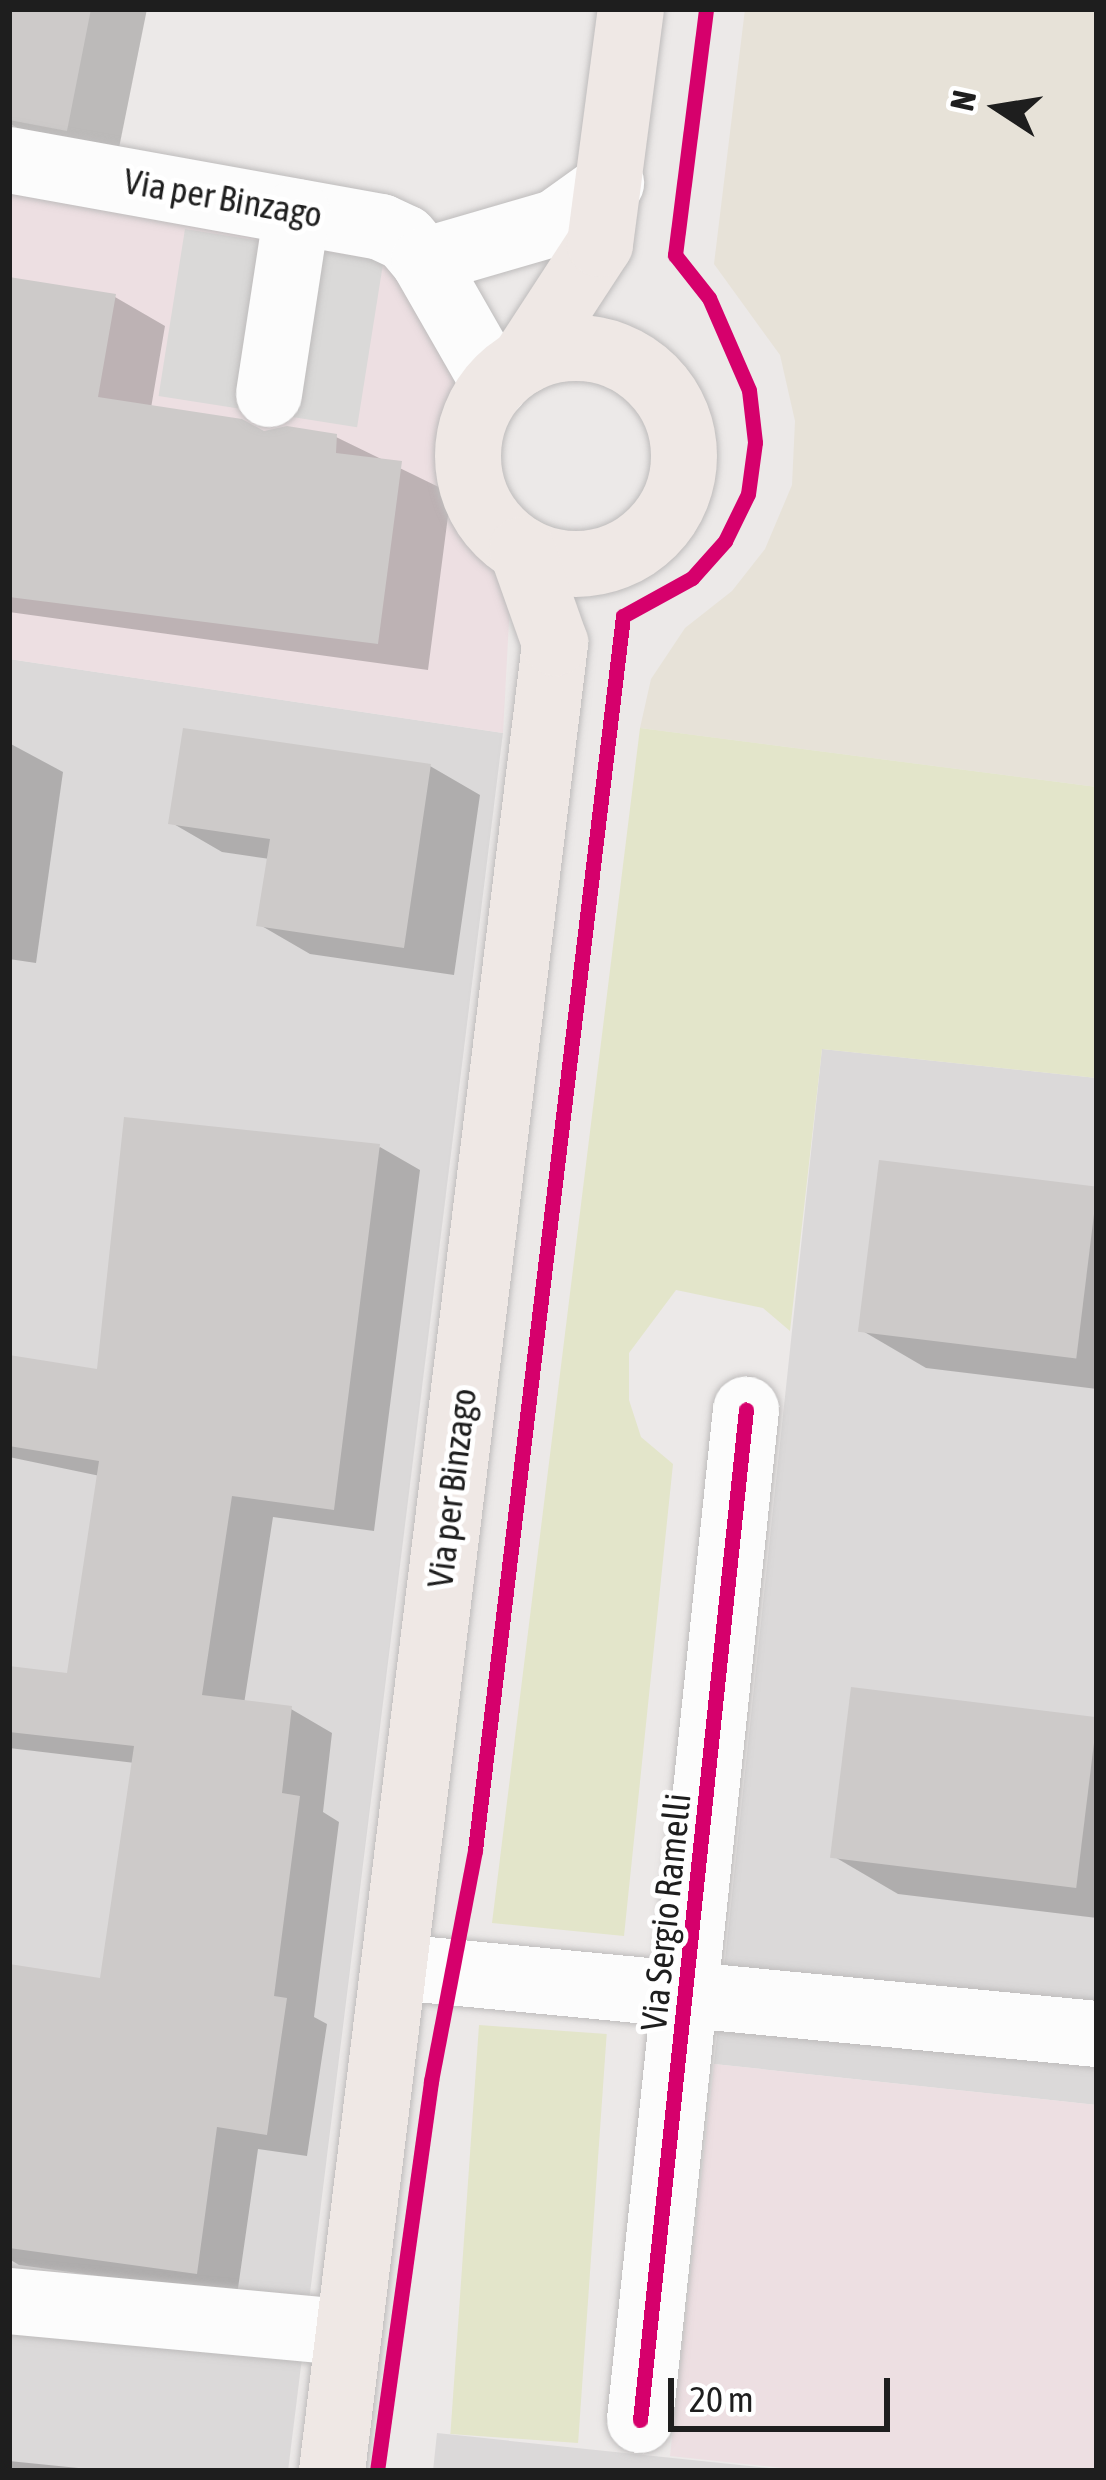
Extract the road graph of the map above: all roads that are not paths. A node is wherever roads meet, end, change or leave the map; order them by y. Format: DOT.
graph roads {
  1 [pos="631,9"];
  2 [pos="9,160"];
  3 [pos="297,212"];
  4 [pos="605,213"];
  5 [pos="424,261"];
  6 [pos="624,359"];
  7 [pos="509,374"];
  8 [pos="269,394"];
  9 [pos="522,550"];
  10 [pos="626,552"];
  11 [pos="555,643"];
  12 [pos="746,1410"];
  13 [pos="397,1967"];
  14 [pos="688,1991"];
  15 [pos="1097,2034"];
  16 [pos="9,2301"];
  17 [pos="346,2332"];
  18 [pos="640,2420"];
  19 [pos="332,2471"];
  1 -- 4 [label="main road, Via per Binzago"];
  2 -- 3 [label="street, Via per Binzago"];
  3 -- 5 [label="street, Via per Binzago"];
  3 -- 8 [label="street"];
  4 -- 5 [label="street"];
  4 -- 6 [label="main road, Via per Binzago"];
  4 -- 7 [label="main road, Via per Binzago"];
  5 -- 7 [label="street, Via per Binzago"];
  6 -- 7 [label="main road"];
  6 -- 10 [label="main road"];
  7 -- 9 [label="main road, Via per Binzago"];
  9 -- 10 [label="main road"];
  9 -- 11 [label="main road, Via per Binzago"];
  10 -- 11 [label="main road"];
  11 -- 13 [label="main road, Via per Binzago"];
  12 -- 14 [label="street, Via Sergio Ramelli"];
  13 -- 14 [label="street, Via Sergio Ramelli"];
  13 -- 17 [label="main road, Via per Binzago"];
  14 -- 15 [label="street, Via Sergio Ramelli"];
  14 -- 18 [label="street, Via Sergio Ramelli"];
  16 -- 17 [label="street"];
  17 -- 19 [label="main road, Via per Binzago"];
}
